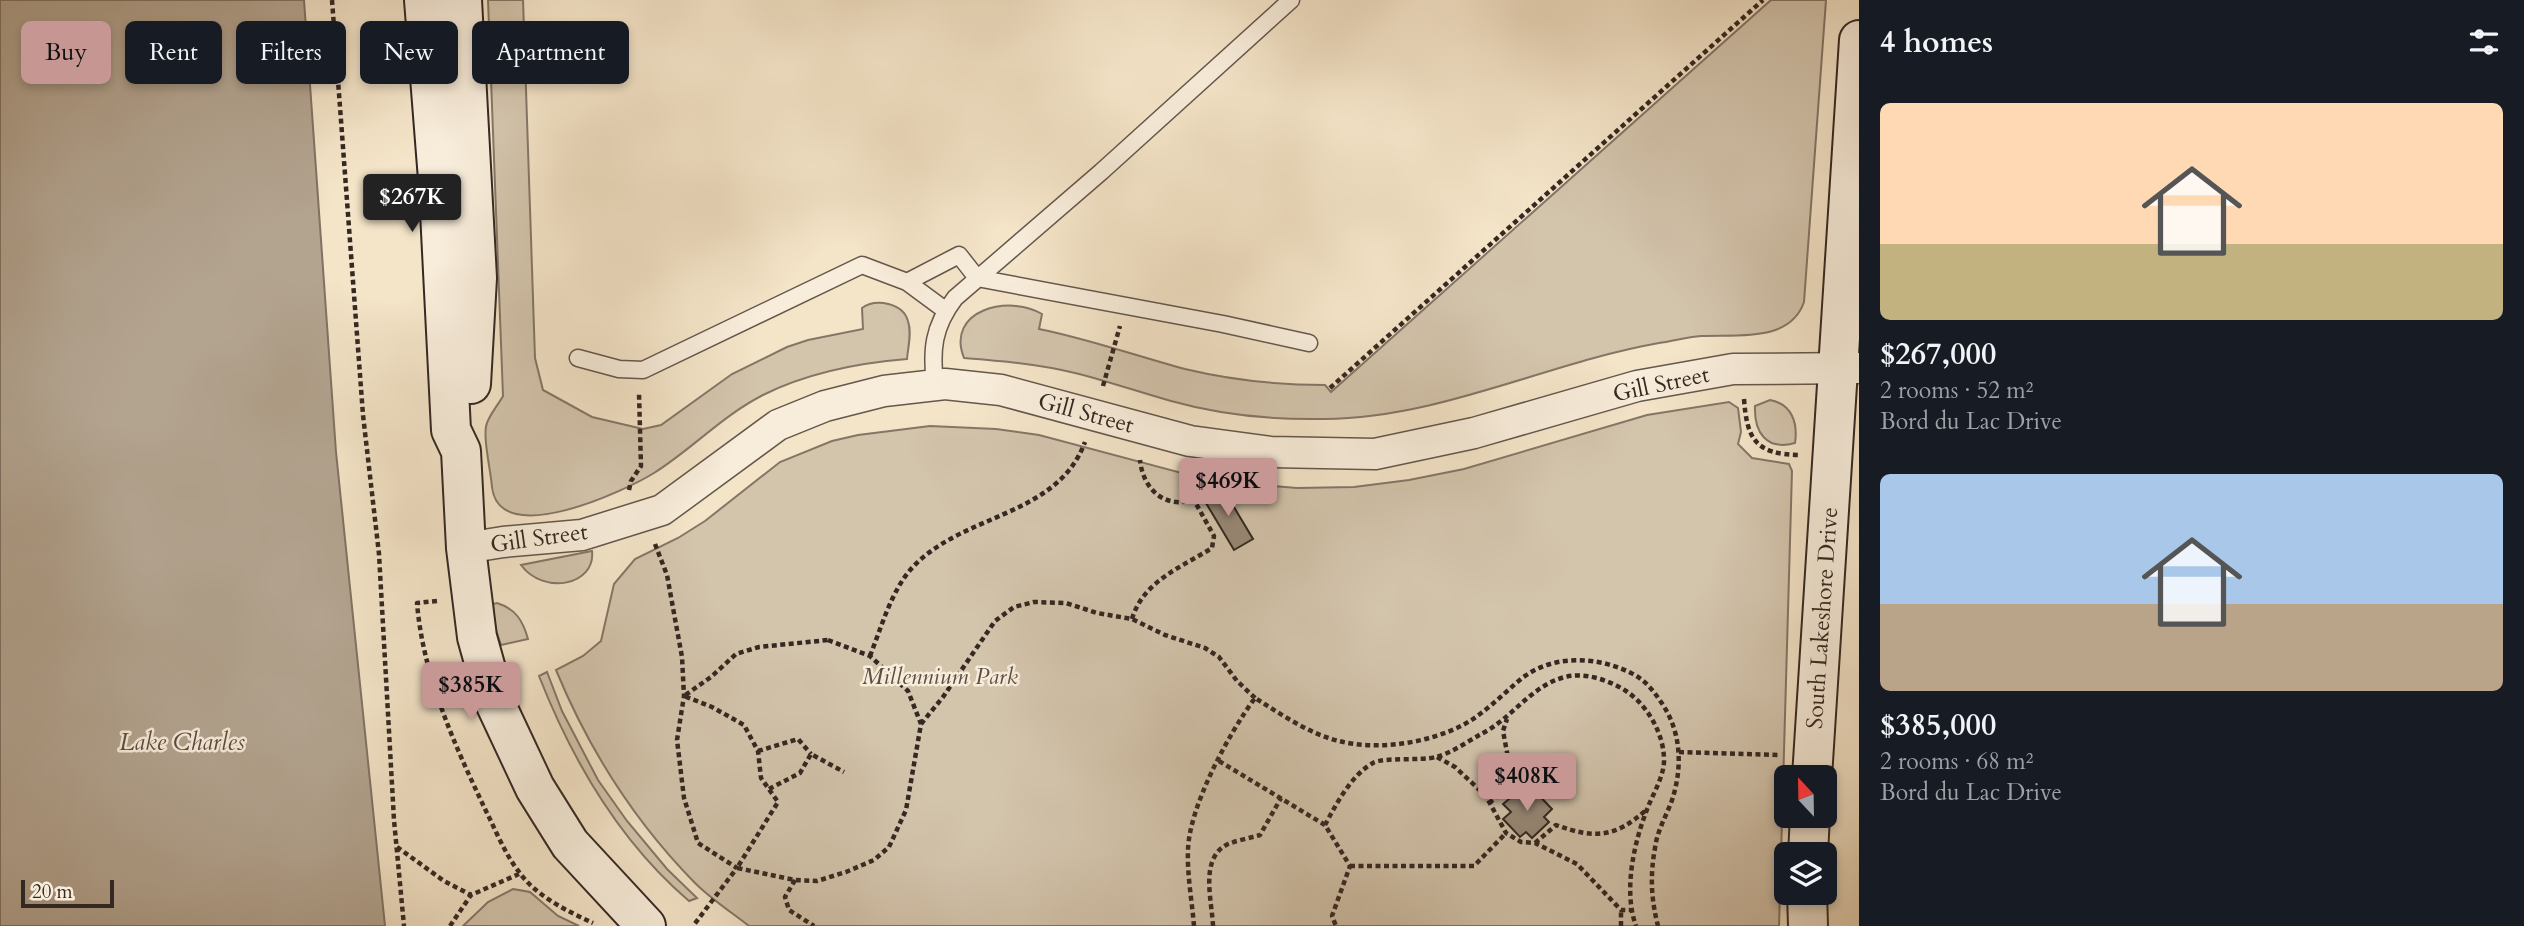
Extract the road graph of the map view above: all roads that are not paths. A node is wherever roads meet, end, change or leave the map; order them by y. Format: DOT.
graph roads {
  1 [pos="424,0"];
  2 [pos="462,0"];
  3 [pos="1291,0"];
  4 [pos="1859,40"];
  5 [pos="977,278"];
  6 [pos="907,282"];
  7 [pos="945,310"];
  8 [pos="1309,343"];
  9 [pos="578,358"];
  10 [pos="1848,367"];
  11 [pos="935,385"];
  12 [pos="461,451"];
  13 [pos="466,548"];
  14 [pos="1802,765"];
  15 [pos="1807,905"];
  16 [pos="646,926"];
  17 [pos="1808,926"];
  1 -- 12 [label="street"];
  2 -- 12 [label="street"];
  3 -- 5 [label="lane"];
  4 -- 10 [label="street, South Lakeshore Drive"];
  5 -- 6 [label="lane"];
  5 -- 7 [label="lane"];
  5 -- 8 [label="lane"];
  6 -- 7 [label="lane"];
  6 -- 9 [label="lane"];
  7 -- 11 [label="lane"];
  10 -- 11 [label="street, Gill Street"];
  10 -- 14 [label="street, South Lakeshore Drive"];
  11 -- 13 [label="street, Gill Street"];
  12 -- 13 [label="street"];
  13 -- 16 [label="street"];
  15 -- 17 [label="street"];
}
